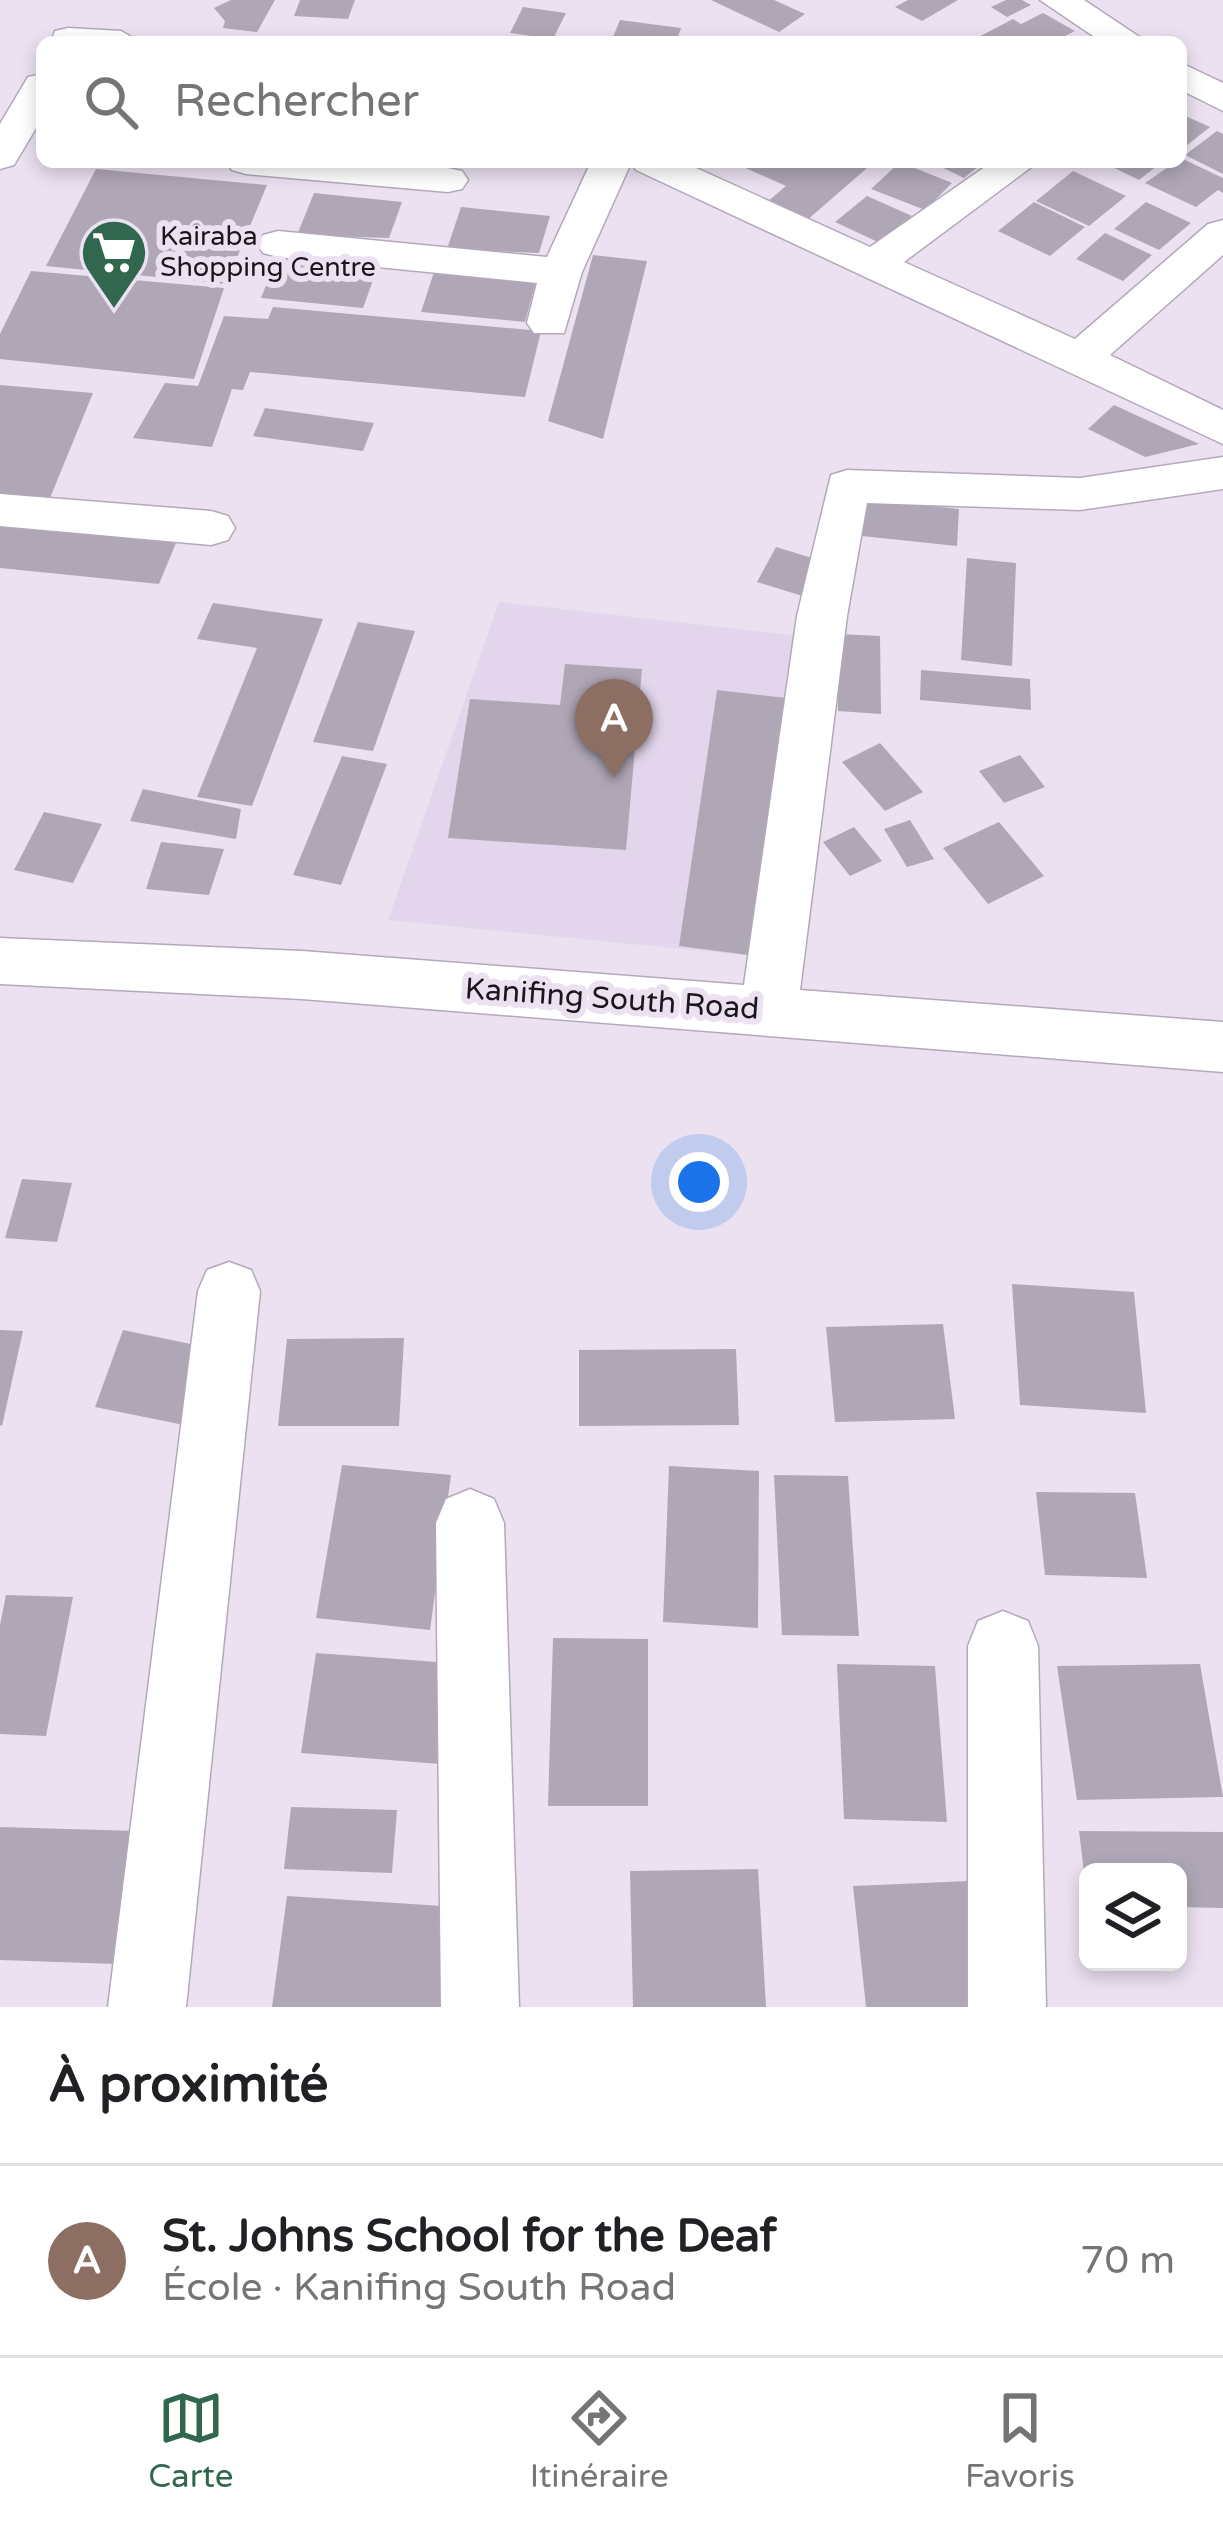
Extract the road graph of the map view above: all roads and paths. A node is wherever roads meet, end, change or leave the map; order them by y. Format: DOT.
graph roads {
  1 [pos="92,0"];
  2 [pos="1058,0"];
  3 [pos="70,36"];
  4 [pos="1117,36"];
  5 [pos="1187,78"];
  6 [pos="1223,99"];
  7 [pos="313,168"];
  8 [pos="608,168"];
  9 [pos="663,168"];
  10 [pos="1009,168"];
  11 [pos="448,180"];
  12 [pos="1223,232"];
  13 [pos="278,244"];
  14 [pos="873,264"];
  15 [pos="561,272"];
  16 [pos="549,323"];
  17 [pos="1080,358"];
  18 [pos="1223,429"];
  19 [pos="1223,473"];
  20 [pos="0,510"];
  21 [pos="211,528"];
  22 [pos="0,961"];
  23 [pos="770,1012"];
  24 [pos="1223,1047"];
  25 [pos="229,1291"];
  26 [pos="470,1523"];
  27 [pos="1003,1646"];
  28 [pos="146,2007"];
  29 [pos="480,2007"];
  30 [pos="1007,2007"];
  1 -- 3 [label="street"];
  2 -- 4 [label="street"];
  5 -- 6 [label="street"];
  7 -- 11 [label="street"];
  8 -- 15 [label="street"];
  9 -- 14 [label="street"];
  10 -- 14 [label="street"];
  12 -- 17 [label="street"];
  13 -- 15 [label="street"];
  14 -- 17 [label="street"];
  15 -- 16 [label="street"];
  17 -- 18 [label="street"];
  19 -- 23 [label="street"];
  20 -- 21 [label="street"];
  22 -- 23 [label="street, Kanifing South Road"];
  23 -- 24 [label="street, Kanifing South Road"];
  25 -- 28 [label="street"];
  26 -- 29 [label="street"];
  27 -- 30 [label="street"];
}
